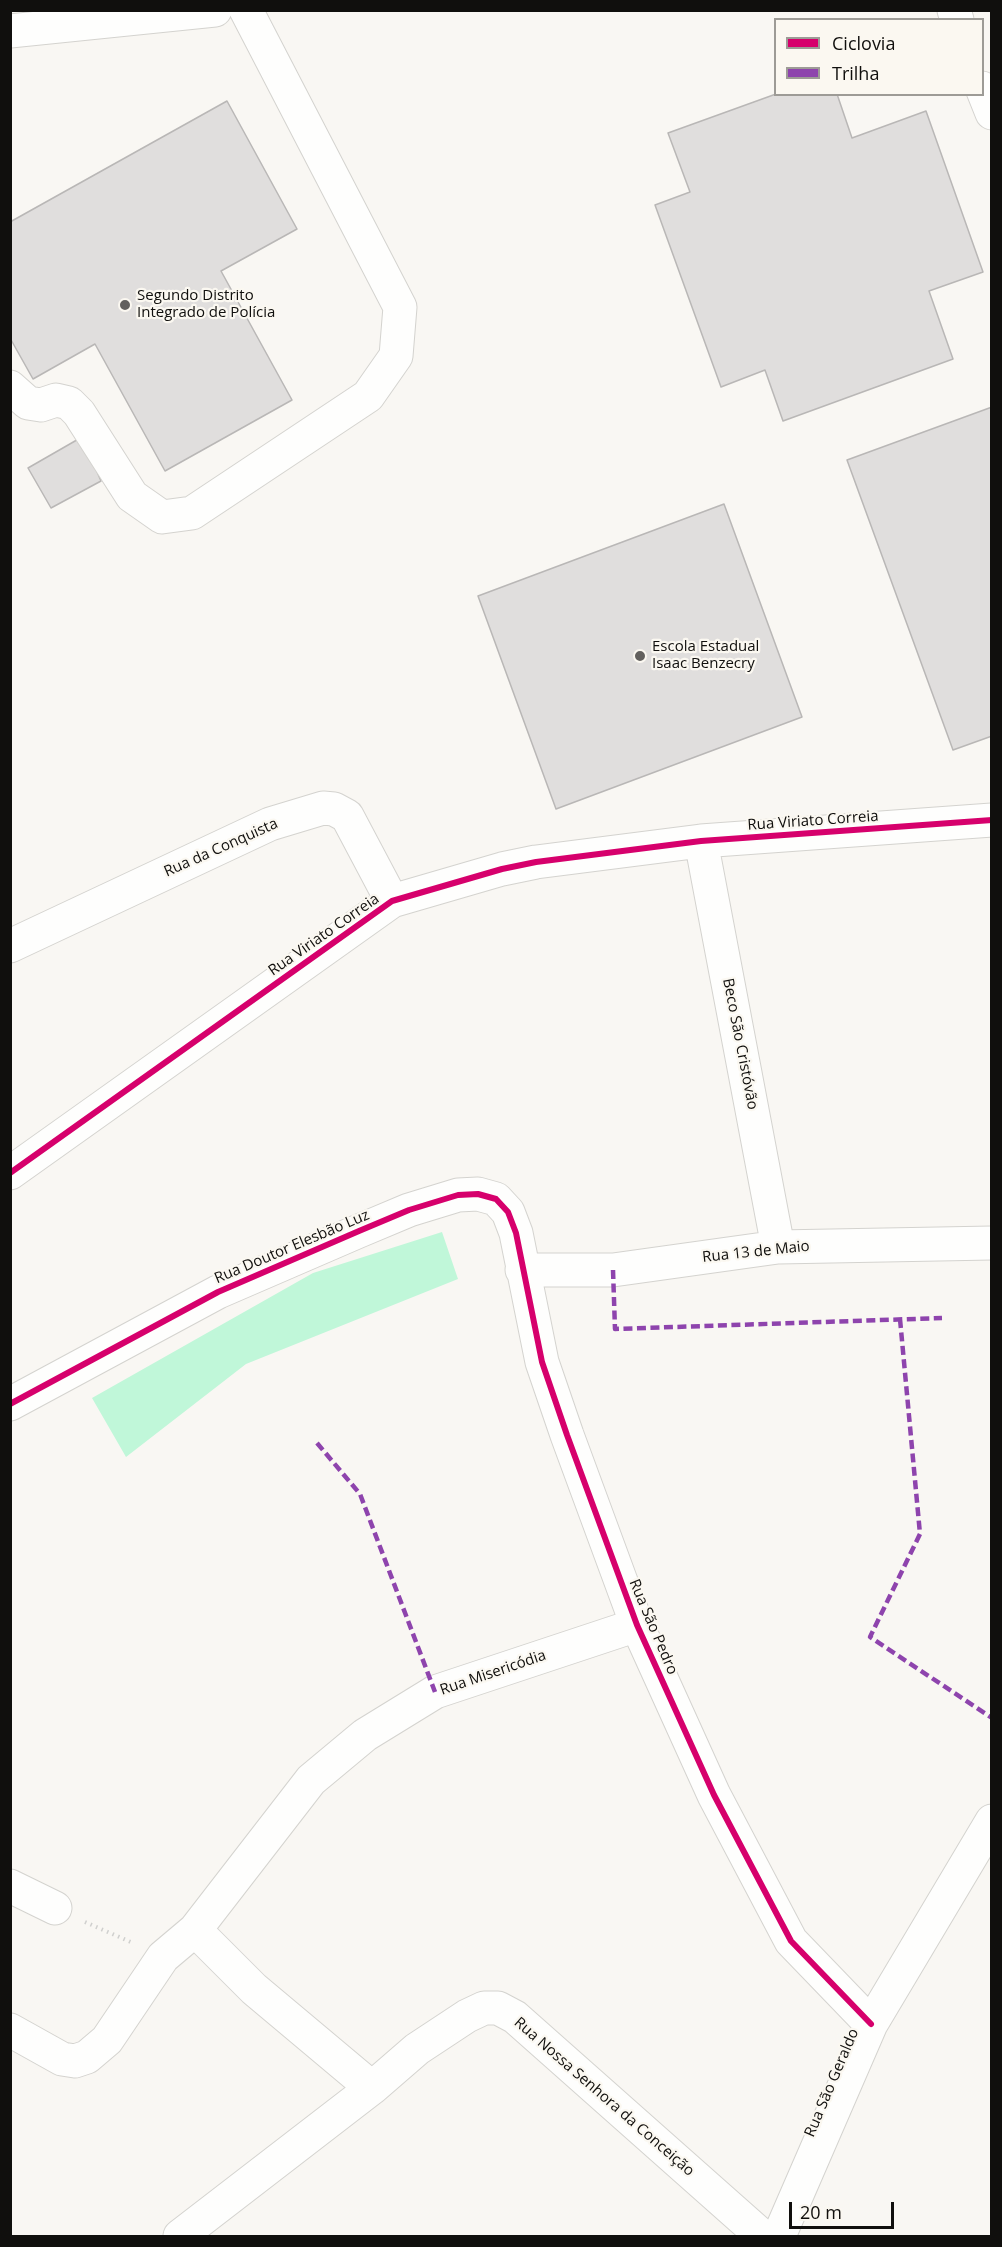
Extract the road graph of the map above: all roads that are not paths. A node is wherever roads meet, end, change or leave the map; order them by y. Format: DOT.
graph roads {
  1 [pos="215,10"];
  2 [pos="246,10"];
  3 [pos="10,31"];
  4 [pos="984,93"];
  5 [pos="992,113"];
  6 [pos="10,387"];
  7 [pos="992,820"];
  8 [pos="701,841"];
  9 [pos="392,901"];
  10 [pos="10,946"];
  11 [pos="10,1173"];
  12 [pos="496,1199"];
  13 [pos="992,1243"];
  14 [pos="778,1247"];
  15 [pos="522,1270"];
  16 [pos="10,1404"];
  17 [pos="637,1625"];
  18 [pos="992,1821"];
  19 [pos="10,1886"];
  20 [pos="55,1908"];
  21 [pos="195,1930"];
  22 [pos="871,2024"];
  23 [pos="10,2030"];
  24 [pos="372,2088"];
  25 [pos="180,2236"];
  26 [pos="762,2236"];
  27 [pos="779,2236"];
  1 -- 3 [label="street"];
  2 -- 6 [label="street"];
  4 -- 5 [label="street"];
  7 -- 8 [label="street, Rua Viriato Correia"];
  8 -- 9 [label="street, Rua Viriato Correia"];
  8 -- 14 [label="street, Beco São Cristóvão"];
  9 -- 10 [label="street, Rua da Conquista"];
  9 -- 11 [label="street, Rua Viriato Correia"];
  12 -- 15 [label="street, Rua São Pedro"];
  12 -- 16 [label="street, Rua Doutor Elesbão Luz"];
  13 -- 14 [label="street, Rua 13 de Maio"];
  14 -- 15 [label="street, Rua 13 de Maio"];
  15 -- 17 [label="street, Rua São Pedro"];
  17 -- 21 [label="street, Rua Misericódia"];
  17 -- 22 [label="street, Rua São Pedro"];
  18 -- 22 [label="street, Rua São Geraldo"];
  19 -- 20 [label="street"];
  21 -- 23 [label="street, Rua Misericódia"];
  21 -- 24 [label="street"];
  22 -- 27 [label="street, Rua São Geraldo"];
  24 -- 25 [label="street, Rua Nossa Senhora da Conceição"];
  24 -- 26 [label="street, Rua Nossa Senhora da Conceição"];
}
